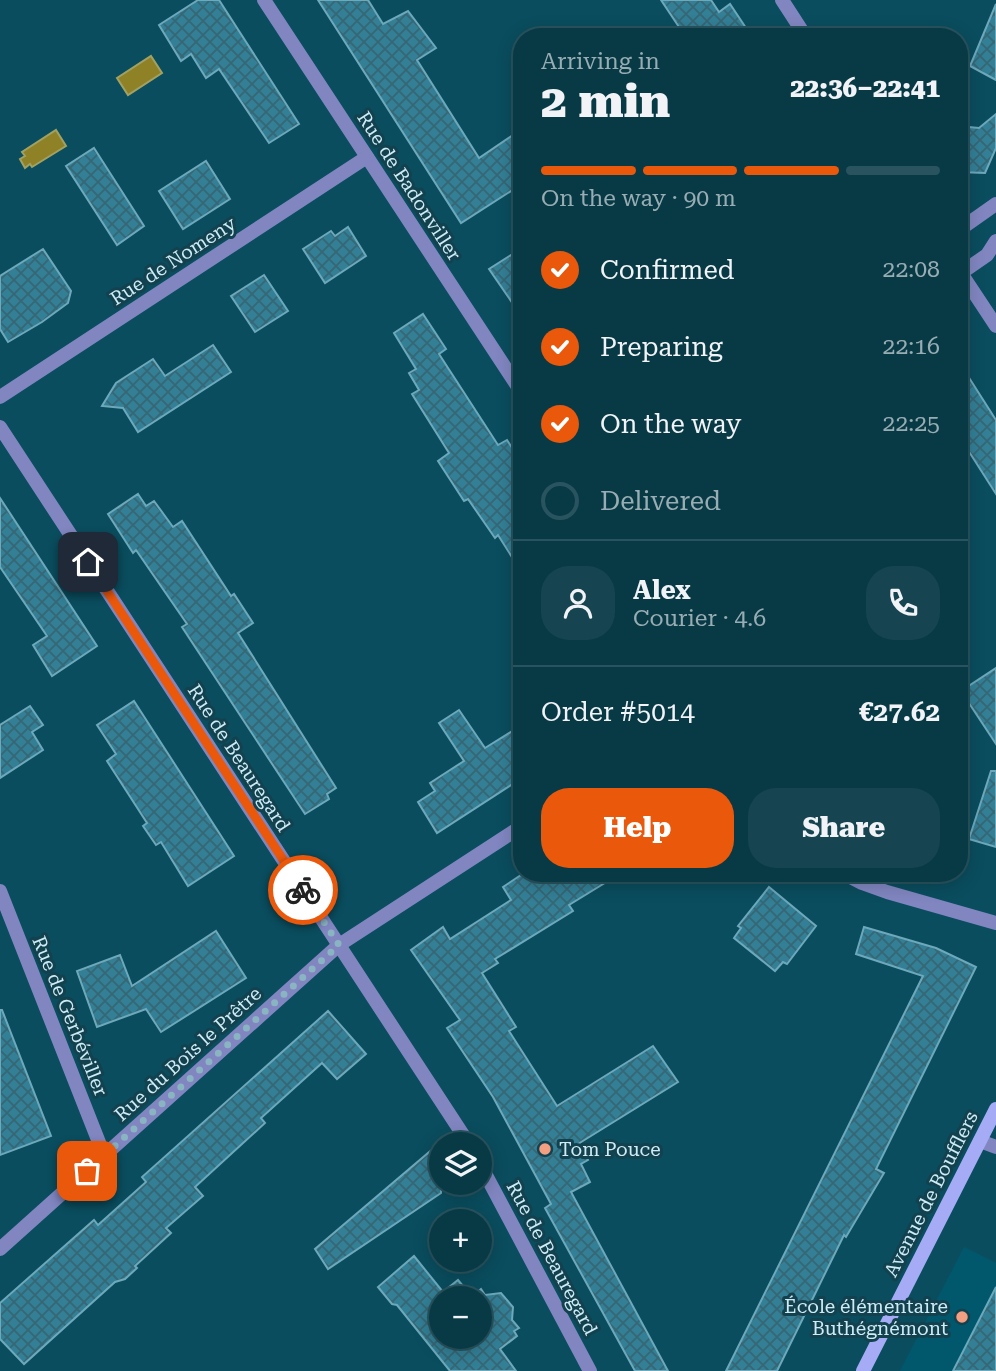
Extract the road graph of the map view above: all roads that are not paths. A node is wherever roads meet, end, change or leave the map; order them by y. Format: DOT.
graph roads {
  1 [pos="264,0"];
  2 [pos="782,0"];
  3 [pos="800,28"];
  4 [pos="368,157"];
  5 [pos="996,204"];
  6 [pos="968,224"];
  7 [pos="996,241"];
  8 [pos="968,267"];
  9 [pos="968,284"];
  10 [pos="996,327"];
  11 [pos="513,379"];
  12 [pos="0,397"];
  13 [pos="0,428"];
  14 [pos="513,832"];
  15 [pos="860,882"];
  16 [pos="0,891"];
  17 [pos="996,923"];
  18 [pos="339,945"];
  19 [pos="996,1109"];
  20 [pos="461,1132"];
  21 [pos="980,1141"];
  22 [pos="996,1147"];
  23 [pos="104,1155"];
  24 [pos="492,1187"];
  25 [pos="0,1249"];
  26 [pos="590,1371"];
  27 [pos="863,1371"];
  1 -- 4 [label="street, Rue de Badonviller"];
  2 -- 3 [label="street"];
  4 -- 11 [label="street, Rue de Badonviller"];
  4 -- 12 [label="street, Rue de Nomeny"];
  5 -- 6 [label="street"];
  7 -- 8 [label="street"];
  9 -- 10 [label="street"];
  13 -- 18 [label="street, Rue de Beauregard"];
  14 -- 18 [label="street, Rue du Bois le Prêtre"];
  15 -- 17 [label="street"];
  16 -- 23 [label="street, Rue de Gerbéviller"];
  18 -- 20 [label="street, Rue de Beauregard"];
  18 -- 23 [label="street, Rue du Bois le Prêtre"];
  19 -- 21 [label="street, Avenue de Boufflers"];
  21 -- 22 [label="street"];
  21 -- 27 [label="street, Avenue de Boufflers"];
  23 -- 25 [label="street, Rue du Bois le Prêtre"];
  24 -- 26 [label="street, Rue de Beauregard"];
}
